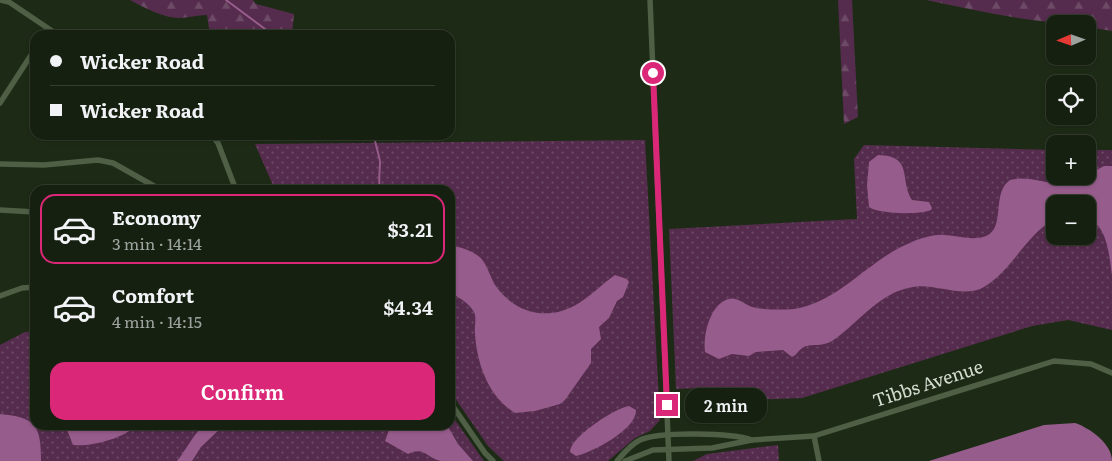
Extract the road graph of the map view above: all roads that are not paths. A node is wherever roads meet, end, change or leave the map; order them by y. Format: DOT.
graph roads {
  1 [pos="0,0"];
  2 [pos="650,0"];
  3 [pos="48,28"];
  4 [pos="51,30"];
  5 [pos="30,57"];
  6 [pos="0,103"];
  7 [pos="216,140"];
  8 [pos="0,164"];
  9 [pos="153,185"];
  10 [pos="234,185"];
  11 [pos="0,210"];
  12 [pos="30,212"];
  13 [pos="30,287"];
  14 [pos="0,296"];
  15 [pos="1112,373"];
  16 [pos="455,409"];
  17 [pos="668,436"];
  18 [pos="814,436"];
  19 [pos="752,440"];
  20 [pos="669,451"];
  21 [pos="493,461"];
  22 [pos="617,461"];
  23 [pos="625,461"];
  24 [pos="669,461"];
  25 [pos="819,461"];
  1 -- 3 [label="street"];
  2 -- 17 [label="street"];
  3 -- 4 [label="street"];
  5 -- 6 [label="street"];
  7 -- 10 [label="street"];
  8 -- 9 [label="street"];
  11 -- 12 [label="street"];
  13 -- 14 [label="street"];
  15 -- 18 [label="street, Tibbs Avenue"];
  16 -- 21 [label="street"];
  17 -- 19 [label="street, Tibbs Avenue"];
  17 -- 20 [label="street"];
  17 -- 22 [label="street, Tibbs Avenue"];
  18 -- 19 [label="street, Tibbs Avenue"];
  18 -- 25 [label="street"];
  19 -- 20 [label="street, Tibbs Avenue"];
  20 -- 23 [label="street, Tibbs Avenue"];
  20 -- 24 [label="street"];
}
